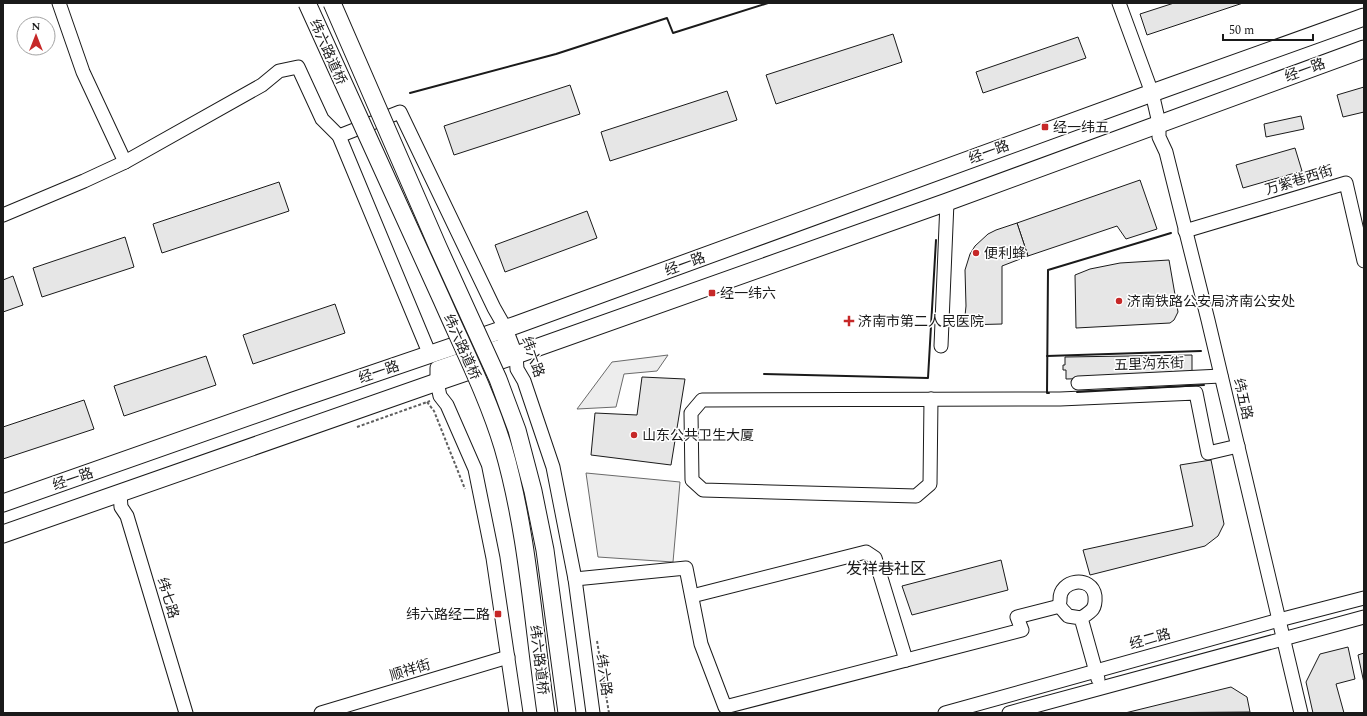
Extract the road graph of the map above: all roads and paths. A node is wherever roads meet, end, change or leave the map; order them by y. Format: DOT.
graph roads {
  1 [pos="59,3"];
  2 [pos="306,3"];
  3 [pos="332,3"];
  4 [pos="1119,3"];
  5 [pos="1364,18"];
  6 [pos="1364,49"];
  7 [pos="1152,93"];
  8 [pos="1159,123"];
  9 [pos="339,136"];
  10 [pos="125,162"];
  11 [pos="948,202"];
  12 [pos="3,214"];
  13 [pos="1186,231"];
  14 [pos="1364,261"];
  15 [pos="506,329"];
  16 [pos="941,346"];
  17 [pos="430,355"];
  18 [pos="516,356"];
  19 [pos="1221,376"];
  20 [pos="1078,383"];
  21 [pos="431,384"];
  22 [pos="931,399"];
  23 [pos="1238,446"];
  24 [pos="465,489"];
  25 [pos="120,494"];
  26 [pos="3,503"];
  27 [pos="3,534"];
  28 [pos="575,579"];
  29 [pos="692,596"];
  30 [pos="1364,598"];
  31 [pos="1060,606"];
  32 [pos="1081,618"];
  33 [pos="1364,618"];
  34 [pos="1278,620"];
  35 [pos="1283,639"];
  36 [pos="508,657"];
  37 [pos="906,660"];
  38 [pos="1095,671"];
  39 [pos="1100,689"];
  40 [pos="1056,707"];
  41 [pos="186,713"];
  42 [pos="321,713"];
  43 [pos="516,713"];
  44 [pos="546,713"];
  45 [pos="567,713"];
  46 [pos="593,713"];
  47 [pos="945,713"];
  48 [pos="1009,713"];
  49 [pos="1301,713"];
  1 -- 10 [label="street"];
  2 -- 44 [label="main road, 纬六路道桥, bridge"];
  3 -- 45 [label="main road, 纬六路道桥, bridge"];
  4 -- 7 [label="street, 纬五路"];
  5 -- 7 [label="main road, 经一路"];
  6 -- 8 [label="main road, 经一路"];
  7 -- 8 [label="street, 纬五路"];
  7 -- 15 [label="main road, 经一路"];
  8 -- 11 [label="main road, 经一路"];
  8 -- 13 [label="street, 纬五路"];
  9 -- 10 [label="street"];
  9 -- 15 [label="street"];
  9 -- 17 [label="street"];
  10 -- 12 [label="street"];
  11 -- 16 [label="street"];
  11 -- 18 [label="main road, 经一路"];
  13 -- 14 [label="street, 万紫巷西街"];
  13 -- 19 [label="street, 纬五路"];
  15 -- 17 [label="main road, 经一路"];
  15 -- 18 [label="street, 纬六路"];
  15 -- 21 [label="street, 纬六路"];
  17 -- 26 [label="main road, 经一路"];
  18 -- 21 [label="main road, 经一路"];
  18 -- 28 [label="street, 纬六路"];
  19 -- 20 [label="street, 五里沟东街"];
  19 -- 23 [label="street, 纬五路"];
  21 -- 24 [label="path"];
  21 -- 25 [label="main road, 经一路"];
  21 -- 36 [label="street"];
  22 -- 22 [label="street"];
  22 -- 23 [label="street"];
  23 -- 34 [label="street, 纬五路"];
  25 -- 27 [label="main road, 经一路"];
  25 -- 41 [label="street, 纬七路"];
  28 -- 29 [label="street"];
  28 -- 46 [label="street, 纬六路"];
  29 -- 37 [label="street"];
  29 -- 37 [label="street"];
  30 -- 34 [label="street, 经二路"];
  31 -- 32 [label="street"];
  31 -- 32 [label="street"];
  31 -- 37 [label="street"];
  32 -- 38 [label="street"];
  33 -- 35 [label="street"];
  34 -- 35 [label="street, 纬五路"];
  34 -- 38 [label="street, 经二路"];
  35 -- 39 [label="street"];
  35 -- 49 [label="street, 纬五路"];
  36 -- 42 [label="street, 顺祥街"];
  36 -- 43 [label="street"];
  38 -- 39 [label="street"];
  38 -- 47 [label="street, 经二路"];
  39 -- 40 [label="street"];
  40 -- 48 [label="street"];
}
